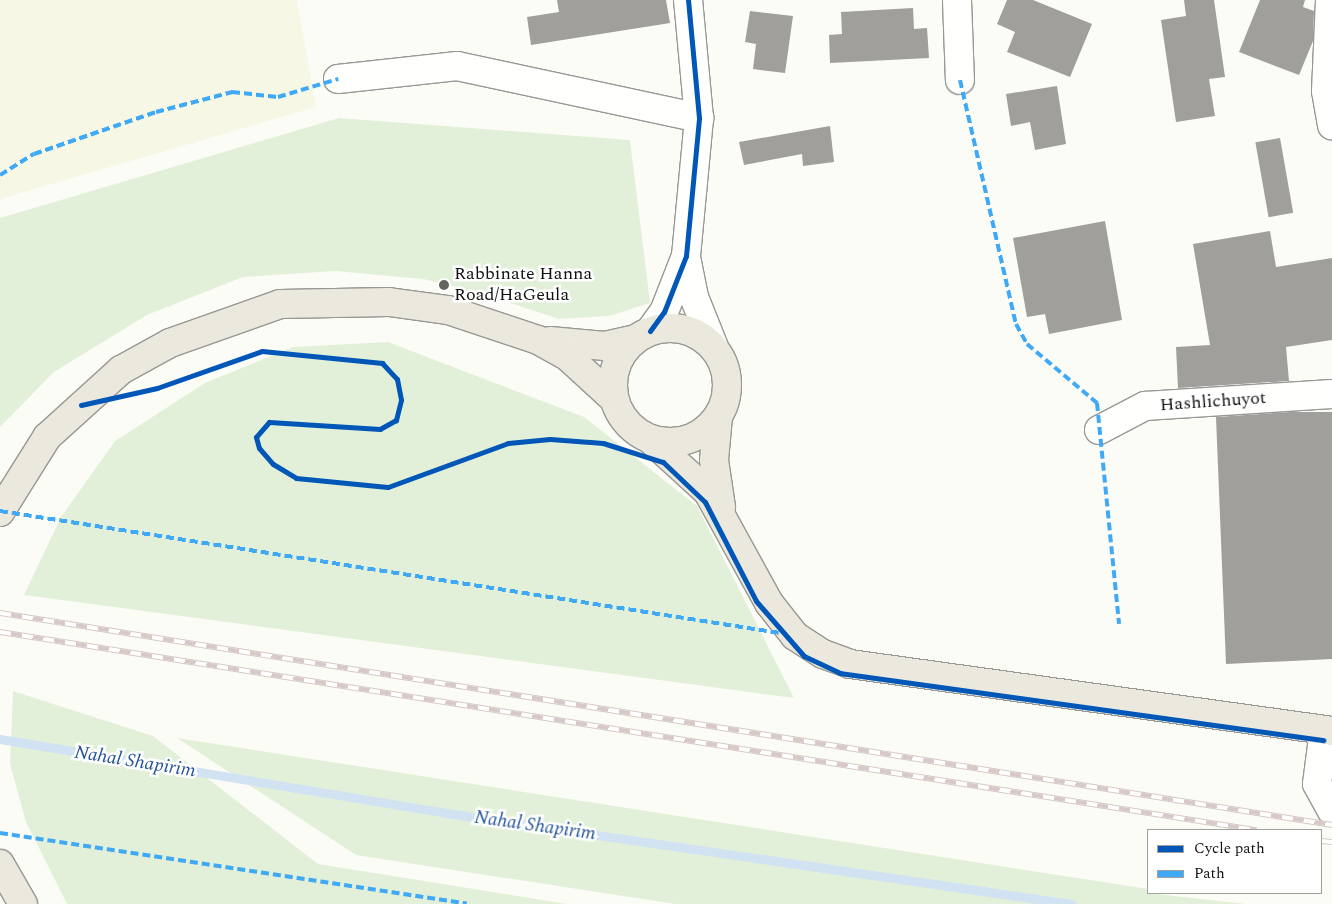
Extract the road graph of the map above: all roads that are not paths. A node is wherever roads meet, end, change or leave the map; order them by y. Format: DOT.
graph roads {
  1 [pos="688,0"];
  2 [pos="957,0"];
  3 [pos="1330,0"];
  4 [pos="338,79"];
  5 [pos="960,80"];
  6 [pos="699,118"];
  7 [pos="1332,125"];
  8 [pos="686,256"];
  9 [pos="643,335"];
  10 [pos="538,340"];
  11 [pos="714,347"];
  12 [pos="1332,394"];
  13 [pos="614,399"];
  14 [pos="718,417"];
  15 [pos="1099,430"];
  16 [pos="651,440"];
  17 [pos="0,512"];
  18 [pos="724,518"];
  19 [pos="1328,730"];
  20 [pos="1332,811"];
  21 [pos="0,864"];
  22 [pos="23,904"];
  1 -- 6 [label="street"];
  2 -- 5 [label="street"];
  3 -- 7 [label="street"];
  4 -- 6 [label="street"];
  6 -- 8 [label="street"];
  8 -- 9 [label="street"];
  8 -- 11 [label="street"];
  9 -- 10 [label="main road"];
  9 -- 11 [label="main road"];
  9 -- 13 [label="main road"];
  10 -- 13 [label="main road"];
  10 -- 17 [label="main road"];
  11 -- 14 [label="main road"];
  12 -- 15 [label="street, Hashlichuyot"];
  13 -- 16 [label="main road"];
  14 -- 16 [label="main road"];
  14 -- 18 [label="main road"];
  16 -- 18 [label="main road"];
  18 -- 19 [label="main road"];
  19 -- 20 [label="street"];
  21 -- 22 [label="main road"];
}
